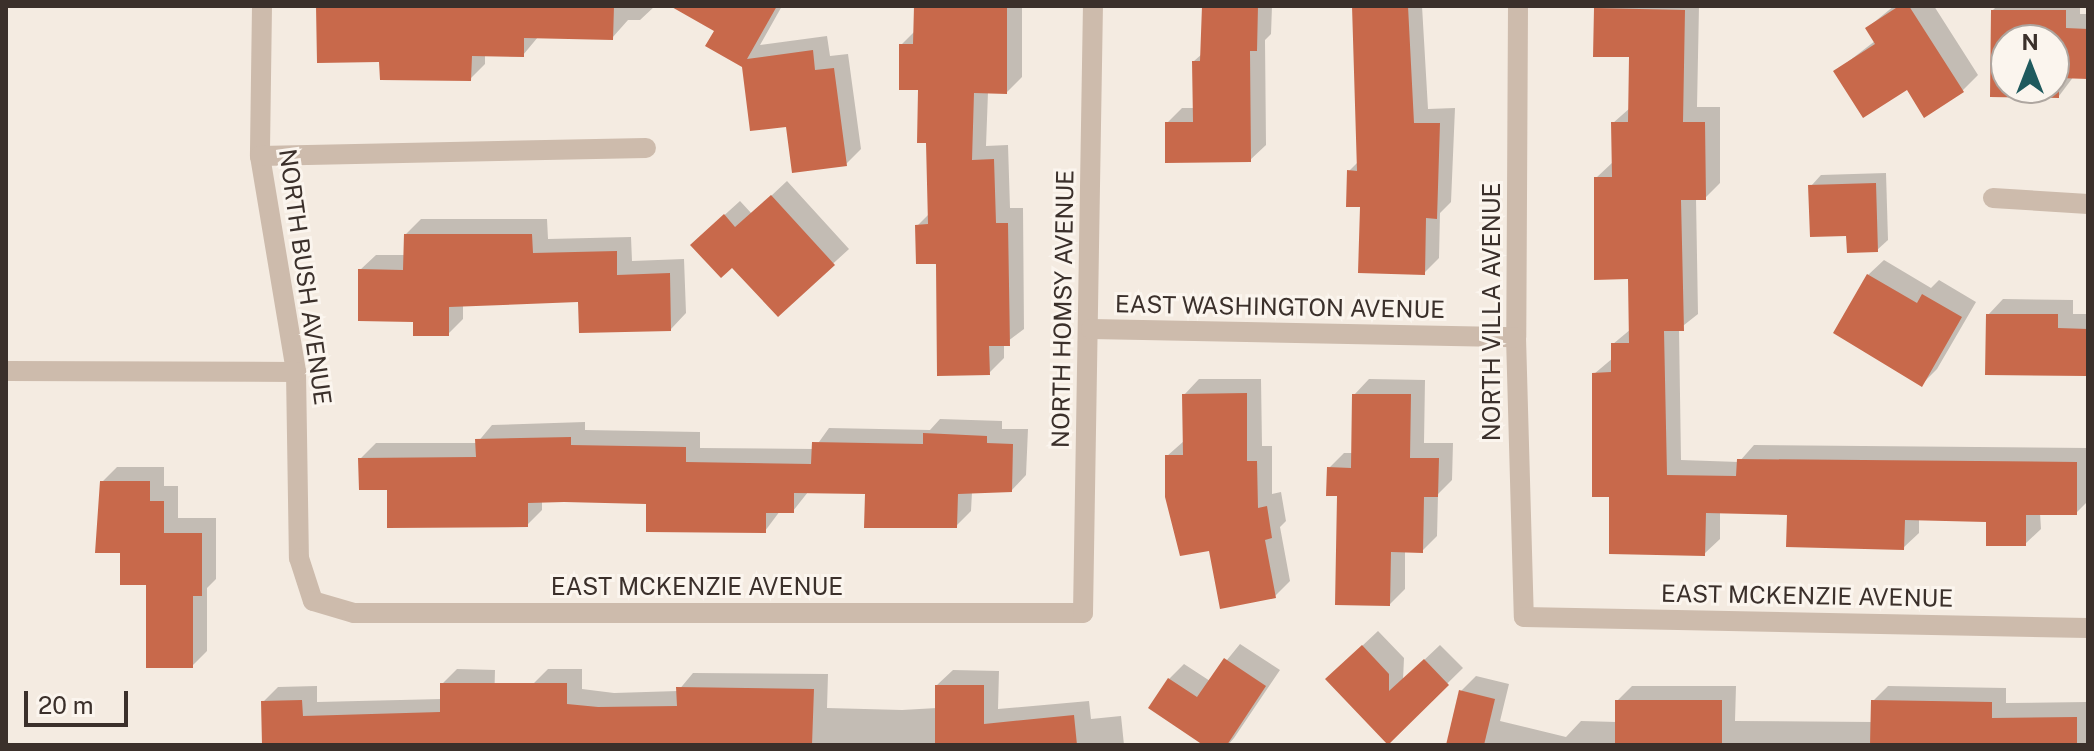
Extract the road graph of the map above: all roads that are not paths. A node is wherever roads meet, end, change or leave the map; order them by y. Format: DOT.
graph roads {
  1 [pos="262,6"];
  2 [pos="1093,6"];
  3 [pos="1518,6"];
  4 [pos="646,148"];
  5 [pos="260,156"];
  6 [pos="1993,198"];
  7 [pos="2088,204"];
  8 [pos="1091,329"];
  9 [pos="1516,337"];
  10 [pos="6,371"];
  11 [pos="296,372"];
  12 [pos="313,601"];
  13 [pos="1083,613"];
  14 [pos="1524,617"];
  15 [pos="2088,628"];
  1 -- 5 [label="street, NORTH BUSH AVENUE"];
  2 -- 8 [label="street, NORTH HOMSY AVENUE"];
  3 -- 9 [label="street, NORTH VILLA AVENUE"];
  4 -- 5 [label="street"];
  5 -- 11 [label="street, NORTH BUSH AVENUE"];
  6 -- 7 [label="street"];
  8 -- 9 [label="street, EAST WASHINGTON AVENUE"];
  8 -- 13 [label="street, NORTH HOMSY AVENUE"];
  9 -- 14 [label="street, NORTH VILLA AVENUE"];
  10 -- 11 [label="street"];
  11 -- 12 [label="street, NORTH BUSH AVENUE"];
  12 -- 13 [label="street, EAST MCKENZIE AVENUE"];
  14 -- 15 [label="street, EAST MCKENZIE AVENUE"];
}
